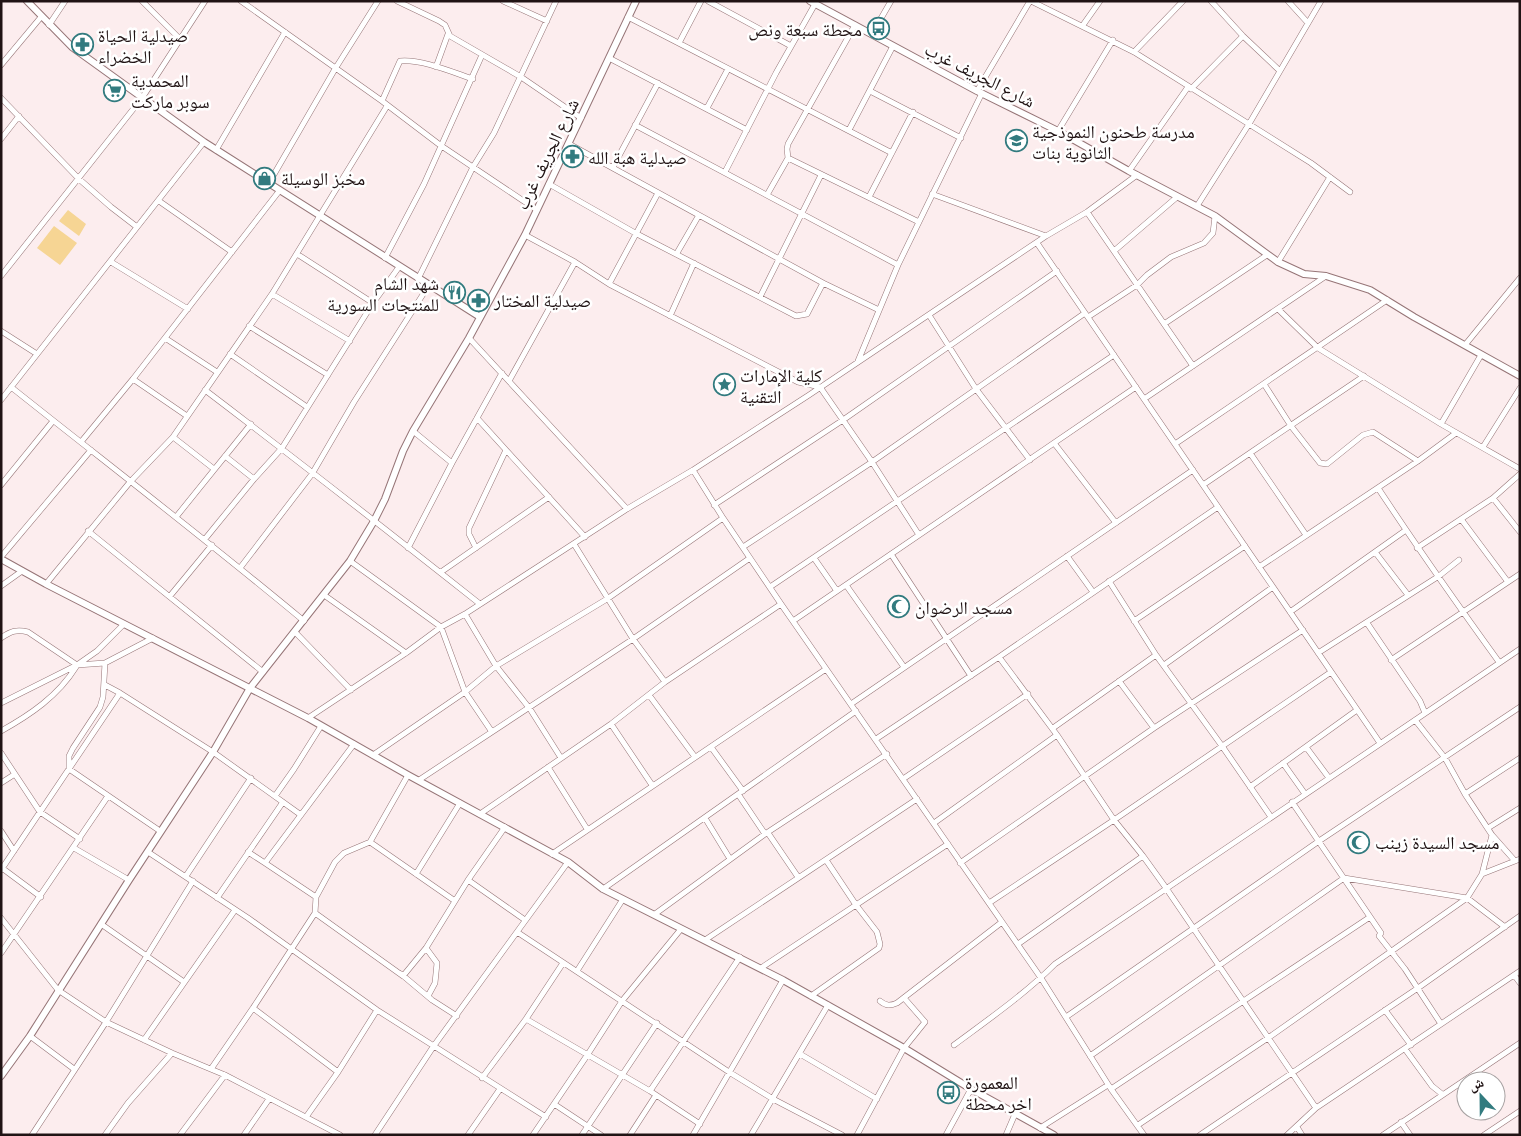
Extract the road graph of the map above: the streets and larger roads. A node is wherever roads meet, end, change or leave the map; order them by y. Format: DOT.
graph roads {
  1 [pos="27,1"];
  2 [pos="65,1"];
  3 [pos="142,1"];
  4 [pos="205,1"];
  5 [pos="241,1"];
  6 [pos="378,1"];
  7 [pos="397,1"];
  8 [pos="503,1"];
  9 [pos="556,1"];
  10 [pos="636,1"];
  11 [pos="700,1"];
  12 [pos="708,1"];
  13 [pos="891,1"];
  14 [pos="1030,1"];
  15 [pos="1100,1"];
  16 [pos="1183,1"];
  17 [pos="1211,1"];
  18 [pos="1288,1"];
  19 [pos="1321,1"];
  20 [pos="812,2"];
  21 [pos="41,17"];
  22 [pos="628,17"];
  23 [pos="547,21"];
  24 [pos="1308,23"];
  25 [pos="49,24"];
  26 [pos="855,25"];
  27 [pos="1083,25"];
  28 [pos="285,32"];
  29 [pos="448,34"];
  30 [pos="872,34"];
  31 [pos="1243,36"];
  32 [pos="181,40"];
  33 [pos="1112,40"];
  34 [pos="679,43"];
  35 [pos="791,46"];
  36 [pos="893,46"];
  37 [pos="1134,52"];
  38 [pos="482,55"];
  39 [pos="609,58"];
  40 [pos="1,65"];
  41 [pos="436,67"];
  42 [pos="335,69"];
  43 [pos="728,69"];
  44 [pos="1280,70"];
  45 [pos="521,78"];
  46 [pos="473,79"];
  47 [pos="658,83"];
  48 [pos="1190,88"];
  49 [pos="769,90"];
  50 [pos="870,91"];
  51 [pos="979,92"];
  52 [pos="1,98"];
  53 [pos="142,98"];
  54 [pos="382,101"];
  55 [pos="387,106"];
  56 [pos="707,108"];
  57 [pos="808,111"];
  58 [pos="913,112"];
  59 [pos="19,116"];
  60 [pos="582,118"];
  61 [pos="1249,124"];
  62 [pos="635,125"];
  63 [pos="747,130"];
  64 [pos="849,130"];
  65 [pos="1058,131"];
  66 [pos="961,138"];
  67 [pos="1,139"];
  68 [pos="204,142"];
  69 [pos="568,144"];
  70 [pos="440,145"];
  71 [pos="216,150"];
  72 [pos="892,153"];
  73 [pos="788,158"];
  74 [pos="473,167"];
  75 [pos="613,167"];
  76 [pos="1129,171"];
  77 [pos="725,172"];
  78 [pos="1137,175"];
  79 [pos="821,176"];
  80 [pos="1330,178"];
  81 [pos="79,179"];
  82 [pos="269,183"];
  83 [pos="549,184"];
  84 [pos="280,190"];
  85 [pos="1350,192"];
  86 [pos="658,194"];
  87 [pos="932,194"];
  88 [pos="767,195"];
  89 [pos="869,197"];
  90 [pos="1177,197"];
  91 [pos="159,201"];
  92 [pos="1197,206"];
  93 [pos="537,210"];
  94 [pos="1087,212"];
  95 [pos="802,214"];
  96 [pos="699,215"];
  97 [pos="321,216"];
  98 [pos="1215,216"];
  99 [pos="919,222"];
  100 [pos="137,226"];
  101 [pos="637,234"];
  102 [pos="525,235"];
  103 [pos="1046,236"];
  104 [pos="1037,243"];
  105 [pos="1114,251"];
  106 [pos="232,252"];
  107 [pos="677,253"];
  108 [pos="297,254"];
  109 [pos="1267,255"];
  110 [pos="385,258"];
  111 [pos="780,259"];
  112 [pos="111,262"];
  113 [pos="574,262"];
  114 [pos="1278,262"];
  115 [pos="694,263"];
  116 [pos="399,266"];
  117 [pos="898,266"];
  118 [pos="1057,271"];
  119 [pos="1,276"];
  120 [pos="1326,276"];
  121 [pos="1520,278"];
  122 [pos="418,279"];
  123 [pos="823,283"];
  124 [pos="609,284"];
  125 [pos="429,285"];
  126 [pos="1137,285"];
  127 [pos="272,294"];
  128 [pos="760,297"];
  129 [pos="1387,300"];
  130 [pos="373,303"];
  131 [pos="1278,308"];
  132 [pos="188,309"];
  133 [pos="878,310"];
  134 [pos="928,315"];
  135 [pos="1087,315"];
  136 [pos="670,316"];
  137 [pos="480,317"];
  138 [pos="1164,324"];
  139 [pos="250,326"];
  140 [pos="1,331"];
  141 [pos="165,338"];
  142 [pos="470,338"];
  143 [pos="350,342"];
  144 [pos="1465,345"];
  145 [pos="947,346"];
  146 [pos="1318,348"];
  147 [pos="37,354"];
  148 [pos="230,354"];
  149 [pos="1114,355"];
  150 [pos="1481,355"];
  151 [pos="858,361"];
  152 [pos="1193,366"];
  153 [pos="217,372"];
  154 [pos="502,374"];
  155 [pos="328,375"];
  156 [pos="1364,376"];
  157 [pos="1520,376"];
  158 [pos="132,379"];
  159 [pos="509,381"];
  160 [pos="1264,384"];
  161 [pos="11,387"];
  162 [pos="820,387"];
  163 [pos="1136,387"];
  164 [pos="1520,388"];
  165 [pos="976,389"];
  166 [pos="205,390"];
  167 [pos="1144,399"];
  168 [pos="1,400"];
  169 [pos="307,407"];
  170 [pos="187,416"];
  171 [pos="477,418"];
  172 [pos="843,420"];
  173 [pos="53,421"];
  174 [pos="251,424"];
  175 [pos="1441,424"];
  176 [pos="1291,426"];
  177 [pos="1006,429"];
  178 [pos="413,431"];
  179 [pos="1456,433"];
  180 [pos="173,437"];
  181 [pos="81,442"];
  182 [pos="1054,443"];
  183 [pos="1175,444"];
  184 [pos="1483,447"];
  185 [pos="282,448"];
  186 [pos="90,450"];
  187 [pos="506,450"];
  188 [pos="1250,453"];
  189 [pos="225,456"];
  190 [pos="1030,460"];
  191 [pos="1418,461"];
  192 [pos="872,462"];
  193 [pos="452,463"];
  194 [pos="214,469"];
  195 [pos="1520,469"];
  196 [pos="693,470"];
  197 [pos="1193,470"];
  198 [pos="312,474"];
  199 [pos="1520,474"];
  200 [pos="254,479"];
  201 [pos="130,482"];
  202 [pos="1,485"];
  203 [pos="1203,485"];
  204 [pos="1378,488"];
  205 [pos="549,497"];
  206 [pos="1493,498"];
  207 [pos="897,502"];
  208 [pos="714,505"];
  209 [pos="1218,506"];
  210 [pos="627,509"];
  211 [pos="176,517"];
  212 [pos="723,518"];
  213 [pos="1461,519"];
  214 [pos="374,521"];
  215 [pos="1116,522"];
  216 [pos="1406,530"];
  217 [pos="88,532"];
  218 [pos="1520,532"];
  219 [pos="919,535"];
  220 [pos="1306,535"];
  221 [pos="585,537"];
  222 [pos="205,539"];
  223 [pos="574,544"];
  224 [pos="212,545"];
  225 [pos="1245,546"];
  226 [pos="743,547"];
  227 [pos="408,548"];
  228 [pos="476,548"];
  229 [pos="1417,548"];
  230 [pos="1375,552"];
  231 [pos="891,554"];
  232 [pos="1067,556"];
  233 [pos="1,558"];
  234 [pos="750,558"];
  235 [pos="814,558"];
  236 [pos="1459,560"];
  237 [pos="350,561"];
  238 [pos="1259,567"];
  239 [pos="240,568"];
  240 [pos="22,570"];
  241 [pos="440,572"];
  242 [pos="1520,574"];
  243 [pos="1439,576"];
  244 [pos="1109,581"];
  245 [pos="1508,582"];
  246 [pos="46,584"];
  247 [pos="846,585"];
  248 [pos="1,586"];
  249 [pos="770,587"];
  250 [pos="1273,587"];
  251 [pos="837,591"];
  252 [pos="1093,592"];
  253 [pos="324,595"];
  254 [pos="1408,595"];
  255 [pos="170,596"];
  256 [pos="607,598"];
  257 [pos="480,604"];
  258 [pos="781,604"];
  259 [pos="1290,612"];
  260 [pos="1463,612"];
  261 [pos="465,614"];
  262 [pos="304,621"];
  263 [pos="793,621"];
  264 [pos="1134,621"];
  265 [pos="1367,623"];
  266 [pos="124,624"];
  267 [pos="441,627"];
  268 [pos="1303,630"];
  269 [pos="295,632"];
  270 [pos="1,638"];
  271 [pos="153,638"];
  272 [pos="633,639"];
  273 [pos="946,639"];
  274 [pos="1520,649"];
  275 [pos="406,653"];
  276 [pos="1318,653"];
  277 [pos="1156,655"];
  278 [pos="999,657"];
  279 [pos="1391,660"];
  280 [pos="1499,662"];
  281 [pos="105,663"];
  282 [pos="76,665"];
  283 [pos="1164,665"];
  284 [pos="496,666"];
  285 [pos="904,667"];
  286 [pos="826,669"];
  287 [pos="263,672"];
  288 [pos="1331,672"];
  289 [pos="971,676"];
  290 [pos="1119,681"];
  291 [pos="665,682"];
  292 [pos="105,685"];
  293 [pos="250,688"];
  294 [pos="351,690"];
  295 [pos="465,692"];
  296 [pos="120,693"];
  297 [pos="1028,694"];
  298 [pos="1,695"];
  299 [pos="649,695"];
  300 [pos="3,702"];
  301 [pos="1190,703"];
  302 [pos="850,704"];
  303 [pos="1520,707"];
  304 [pos="530,709"];
  305 [pos="1357,710"];
  306 [pos="856,711"];
  307 [pos="1425,713"];
  308 [pos="308,718"];
  309 [pos="1416,720"];
  310 [pos="610,724"];
  311 [pos="321,726"];
  312 [pos="1052,728"];
  313 [pos="1154,728"];
  314 [pos="1,731"];
  315 [pos="492,732"];
  316 [pos="1058,735"];
  317 [pos="876,739"];
  318 [pos="1380,743"];
  319 [pos="354,744"];
  320 [pos="1222,746"];
  321 [pos="711,747"];
  322 [pos="1306,747"];
  323 [pos="213,752"];
  324 [pos="1,753"];
  325 [pos="887,754"];
  326 [pos="373,755"];
  327 [pos="695,757"];
  328 [pos="561,758"];
  329 [pos="1445,758"];
  330 [pos="1520,758"];
  331 [pos="1283,763"];
  332 [pos="548,767"];
  333 [pos="69,769"];
  334 [pos="15,774"];
  335 [pos="408,775"];
  336 [pos="1085,777"];
  337 [pos="251,778"];
  338 [pos="1329,778"];
  339 [pos="903,779"];
  340 [pos="420,780"];
  341 [pos="1,783"];
  342 [pos="652,785"];
  343 [pos="1250,787"];
  344 [pos="740,792"];
  345 [pos="1305,794"];
  346 [pos="1465,794"];
  347 [pos="108,796"];
  348 [pos="275,796"];
  349 [pos="917,799"];
  350 [pos="283,802"];
  351 [pos="1292,802"];
  352 [pos="460,803"];
  353 [pos="1520,808"];
  354 [pos="40,812"];
  355 [pos="480,814"];
  356 [pos="301,815"];
  357 [pos="1271,817"];
  358 [pos="705,818"];
  359 [pos="1114,820"];
  360 [pos="934,823"];
  361 [pos="506,828"];
  362 [pos="1488,828"];
  363 [pos="587,829"];
  364 [pos="1,831"];
  365 [pos="160,831"];
  366 [pos="766,834"];
  367 [pos="1492,835"];
  368 [pos="80,839"];
  369 [pos="1320,841"];
  370 [pos="370,842"];
  371 [pos="948,844"];
  372 [pos="74,848"];
  373 [pos="14,851"];
  374 [pos="148,852"];
  375 [pos="248,852"];
  376 [pos="552,854"];
  377 [pos="1143,856"];
  378 [pos="730,859"];
  379 [pos="826,860"];
  380 [pos="1517,860"];
  381 [pos="568,862"];
  382 [pos="265,863"];
  383 [pos="960,863"];
  384 [pos="2,869"];
  385 [pos="416,874"];
  386 [pos="1482,874"];
  387 [pos="186,876"];
  388 [pos="798,878"];
  389 [pos="1344,878"];
  390 [pos="129,880"];
  391 [pos="468,880"];
  392 [pos="193,881"];
  393 [pos="1166,888"];
  394 [pos="603,889"];
  395 [pos="41,897"];
  396 [pos="316,897"];
  397 [pos="217,898"];
  398 [pos="1466,898"];
  399 [pos="623,900"];
  400 [pos="455,901"];
  401 [pos="989,903"];
  402 [pos="856,906"];
  403 [pos="235,910"];
  404 [pos="315,913"];
  405 [pos="655,914"];
  406 [pos="1520,916"];
  407 [pos="1370,917"];
  408 [pos="1,918"];
  409 [pos="526,920"];
  410 [pos="1002,922"];
  411 [pos="101,924"];
  412 [pos="1505,927"];
  413 [pos="1194,929"];
  414 [pos="681,930"];
  415 [pos="517,932"];
  416 [pos="14,934"];
  417 [pos="705,940"];
  418 [pos="1018,944"];
  419 [pos="426,948"];
  420 [pos="292,950"];
  421 [pos="1391,950"];
  422 [pos="1,953"];
  423 [pos="146,956"];
  424 [pos="740,957"];
  425 [pos="563,963"];
  426 [pos="1219,965"];
  427 [pos="761,968"];
  428 [pos="1520,971"];
  429 [pos="576,972"];
  430 [pos="1514,975"];
  431 [pos="403,976"];
  432 [pos="1041,978"];
  433 [pos="783,980"];
  434 [pos="184,982"];
  435 [pos="1520,983"];
  436 [pos="1418,988"];
  437 [pos="58,990"];
  438 [pos="428,996"];
  439 [pos="811,996"];
  440 [pos="904,998"];
  441 [pos="1243,1000"];
  442 [pos="622,1001"];
  443 [pos="880,1001"];
  444 [pos="828,1005"];
  445 [pos="253,1008"];
  446 [pos="377,1010"];
  447 [pos="1385,1010"];
  448 [pos="457,1016"];
  449 [pos="1066,1017"];
  450 [pos="526,1019"];
  451 [pos="106,1022"];
  452 [pos="657,1023"];
  453 [pos="1441,1024"];
  454 [pos="30,1036"];
  455 [pos="1268,1038"];
  456 [pos="144,1040"];
  457 [pos="683,1040"];
  458 [pos="1520,1043"];
  459 [pos="954,1045"];
  460 [pos="1411,1045"];
  461 [pos="434,1047"];
  462 [pos="904,1048"];
  463 [pos="1405,1049"];
  464 [pos="172,1053"];
  465 [pos="588,1054"];
  466 [pos="800,1054"];
  467 [pos="1090,1056"];
  468 [pos="74,1069"];
  469 [pos="211,1069"];
  470 [pos="338,1072"];
  471 [pos="729,1072"];
  472 [pos="1292,1072"];
  473 [pos="225,1075"];
  474 [pos="622,1075"];
  475 [pos="1,1076"];
  476 [pos="482,1078"];
  477 [pos="1109,1087"];
  478 [pos="500,1089"];
  479 [pos="971,1089"];
  480 [pos="650,1091"];
  481 [pos="1442,1094"];
  482 [pos="656,1095"];
  483 [pos="877,1098"];
  484 [pos="269,1099"];
  485 [pos="773,1099"];
  486 [pos="554,1104"];
  487 [pos="1316,1108"];
  488 [pos="1520,1111"];
  489 [pos="1015,1114"];
  490 [pos="306,1117"];
  491 [pos="546,1117"];
  492 [pos="1401,1122"];
  493 [pos="700,1124"];
  494 [pos="1138,1125"];
  495 [pos="588,1126"];
  496 [pos="1297,1127"];
  497 [pos="1040,1128"];
  498 [pos="633,1134"];
  499 [pos="32,1135"];
  500 [pos="105,1135"];
  501 [pos="180,1135"];
  502 [pos="244,1135"];
  503 [pos="340,1135"];
  504 [pos="375,1135"];
  505 [pos="468,1135"];
  506 [pos="534,1135"];
  507 [pos="582,1135"];
  508 [pos="601,1135"];
  509 [pos="693,1135"];
  510 [pos="751,1135"];
  511 [pos="842,1135"];
  512 [pos="856,1135"];
  513 [pos="946,1135"];
  514 [pos="1006,1135"];
  515 [pos="1054,1135"];
  516 [pos="1144,1135"];
  517 [pos="1200,1135"];
  518 [pos="1287,1135"];
  519 [pos="1302,1135"];
  520 [pos="1383,1135"];
  521 [pos="1410,1135"];
  522 [pos="1484,1135"];
  1 -- 21 [label="street"];
  2 -- 25 [label="street"];
  3 -- 32 [label="street"];
  4 -- 32 [label="street"];
  5 -- 28 [label="street"];
  6 -- 42 [label="street"];
  7 -- 29 [label="street"];
  8 -- 23 [label="street"];
  9 -- 23 [label="street"];
  10 -- 22 [label="street, شارع الجريف غرب"];
  11 -- 34 [label="street"];
  12 -- 35 [label="street"];
  13 -- 30 [label="street"];
  14 -- 27 [label="street"];
  14 -- 51 [label="street"];
  15 -- 27 [label="street"];
  16 -- 37 [label="street"];
  17 -- 31 [label="street"];
  18 -- 24 [label="street"];
  19 -- 24 [label="street"];
  20 -- 26 [label="street, شارع الجريف غرب"];
  20 -- 35 [label="street"];
  21 -- 25 [label="street"];
  21 -- 40 [label="street"];
  22 -- 34 [label="street"];
  22 -- 39 [label="street, شارع الجريف غرب"];
  23 -- 45 [label="street"];
  24 -- 44 [label="street"];
  25 -- 53 [label="street"];
  26 -- 30 [label="street, شارع الجريف غرب"];
  26 -- 57 [label="street"];
  27 -- 33 [label="street"];
  28 -- 42 [label="street"];
  28 -- 71 [label="street"];
  29 -- 38 [label="street"];
  29 -- 41 [label="street"];
  30 -- 36 [label="street, شارع الجريف غرب"];
  31 -- 44 [label="street"];
  31 -- 48 [label="street"];
  32 -- 53 [label="street"];
  33 -- 37 [label="street"];
  33 -- 65 [label="street"];
  34 -- 43 [label="street"];
  35 -- 49 [label="street"];
  36 -- 50 [label="street"];
  36 -- 51 [label="street, شارع الجريف غرب"];
  37 -- 48 [label="street"];
  38 -- 45 [label="street"];
  38 -- 46 [label="street"];
  39 -- 47 [label="street"];
  39 -- 60 [label="street, شارع الجريف غرب"];
  41 -- 46 [label="street"];
  41 -- 54 [label="street"];
  42 -- 54 [label="street"];
  42 -- 82 [label="street"];
  43 -- 49 [label="street"];
  43 -- 56 [label="street"];
  44 -- 61 [label="street"];
  45 -- 60 [label="street"];
  45 -- 74 [label="street"];
  46 -- 70 [label="street"];
  47 -- 56 [label="street"];
  47 -- 62 [label="street"];
  48 -- 61 [label="street"];
  48 -- 76 [label="street"];
  49 -- 57 [label="street"];
  49 -- 63 [label="street"];
  50 -- 58 [label="street"];
  50 -- 64 [label="street"];
  51 -- 65 [label="street, شارع الجريف غرب"];
  51 -- 66 [label="street"];
  52 -- 59 [label="street"];
  53 -- 68 [label="street"];
  53 -- 81 [label="street"];
  54 -- 55 [label="street"];
  55 -- 70 [label="street"];
  55 -- 97 [label="street"];
  56 -- 63 [label="street"];
  57 -- 64 [label="street"];
  57 -- 73 [label="street"];
  58 -- 66 [label="street"];
  58 -- 72 [label="street"];
  59 -- 67 [label="street"];
  59 -- 81 [label="street"];
  60 -- 69 [label="street, شارع الجريف غرب"];
  61 -- 80 [label="street"];
  61 -- 92 [label="street"];
  62 -- 75 [label="street"];
  62 -- 77 [label="street"];
  63 -- 77 [label="street"];
  64 -- 72 [label="street"];
  65 -- 76 [label="street, شارع الجريف غرب"];
  66 -- 87 [label="street"];
  68 -- 71 [label="street"];
  68 -- 91 [label="street"];
  69 -- 75 [label="street"];
  69 -- 83 [label="street, شارع الجريف غرب"];
  70 -- 74 [label="street"];
  70 -- 110 [label="street"];
  71 -- 82 [label="street"];
  72 -- 89 [label="street"];
  73 -- 79 [label="street"];
  73 -- 88 [label="street"];
  74 -- 93 [label="street"];
  74 -- 122 [label="street"];
  75 -- 86 [label="street"];
  76 -- 78 [label="street, شارع الجريف غرب"];
  77 -- 88 [label="street"];
  78 -- 90 [label="street, شارع الجريف غرب"];
  78 -- 94 [label="street"];
  79 -- 89 [label="street"];
  79 -- 95 [label="street"];
  80 -- 85 [label="street"];
  80 -- 114 [label="street"];
  81 -- 100 [label="street"];
  81 -- 119 [label="street"];
  82 -- 84 [label="street"];
  83 -- 93 [label="street, شارع الجريف غرب"];
  83 -- 101 [label="street"];
  84 -- 97 [label="street"];
  84 -- 106 [label="street"];
  86 -- 96 [label="street"];
  86 -- 101 [label="street"];
  87 -- 99 [label="street"];
  87 -- 103 [label="street"];
  88 -- 95 [label="street"];
  89 -- 99 [label="street"];
  90 -- 92 [label="street, شارع الجريف غرب"];
  90 -- 105 [label="street"];
  91 -- 100 [label="street"];
  91 -- 106 [label="street"];
  92 -- 98 [label="street, شارع الجريف غرب"];
  93 -- 102 [label="street, شارع الجريف غرب"];
  94 -- 103 [label="street"];
  94 -- 105 [label="street"];
  95 -- 111 [label="street"];
  95 -- 117 [label="street"];
  96 -- 107 [label="street"];
  96 -- 111 [label="street"];
  97 -- 108 [label="street"];
  97 -- 110 [label="street"];
  98 -- 109 [label="street, شارع الجريف غرب"];
  98 -- 126 [label="street"];
  99 -- 117 [label="street"];
  100 -- 112 [label="street"];
  101 -- 107 [label="street"];
  101 -- 124 [label="street"];
  102 -- 113 [label="street"];
  102 -- 137 [label="street, شارع الجريف غرب"];
  103 -- 104 [label="street"];
  104 -- 118 [label="street"];
  104 -- 134 [label="street"];
  105 -- 126 [label="street"];
  106 -- 132 [label="street"];
  107 -- 115 [label="street"];
  108 -- 127 [label="street"];
  108 -- 130 [label="street"];
  109 -- 114 [label="street, شارع الجريف غرب"];
  109 -- 138 [label="street"];
  110 -- 116 [label="street"];
  111 -- 123 [label="street"];
  111 -- 128 [label="street"];
  112 -- 132 [label="street"];
  112 -- 147 [label="street"];
  113 -- 124 [label="street"];
  113 -- 159 [label="street"];
  114 -- 120 [label="street, شارع الجريف غرب"];
  115 -- 128 [label="street"];
  115 -- 136 [label="street"];
  116 -- 122 [label="street"];
  116 -- 130 [label="street"];
  117 -- 133 [label="street"];
  118 -- 135 [label="street"];
  118 -- 145 [label="street"];
  120 -- 129 [label="street, شارع الجريف غرب"];
  120 -- 131 [label="street"];
  121 -- 144 [label="street"];
  122 -- 125 [label="street"];
  123 -- 128 [label="street"];
  123 -- 133 [label="street"];
  124 -- 136 [label="street"];
  125 -- 137 [label="street"];
  125 -- 198 [label="street"];
  126 -- 135 [label="street"];
  126 -- 138 [label="street"];
  127 -- 139 [label="street"];
  127 -- 143 [label="street"];
  129 -- 144 [label="street, شارع الجريف غرب"];
  129 -- 146 [label="street"];
  130 -- 143 [label="street"];
  131 -- 146 [label="street"];
  131 -- 152 [label="street"];
  132 -- 141 [label="street"];
  133 -- 151 [label="street"];
  134 -- 145 [label="street"];
  134 -- 151 [label="street"];
  135 -- 149 [label="street"];
  135 -- 165 [label="street"];
  136 -- 162 [label="street"];
  137 -- 142 [label="street, شارع الجريف غرب"];
  138 -- 152 [label="street"];
  139 -- 148 [label="street"];
  139 -- 155 [label="street"];
  140 -- 147 [label="street"];
  141 -- 153 [label="street"];
  141 -- 158 [label="street"];
  142 -- 154 [label="street"];
  142 -- 178 [label="street, شارع الجريف غرب"];
  143 -- 155 [label="street"];
  144 -- 150 [label="street, شارع الجريف غرب"];
  145 -- 165 [label="street"];
  145 -- 172 [label="street"];
  146 -- 156 [label="street"];
  146 -- 160 [label="street"];
  147 -- 161 [label="street"];
  148 -- 153 [label="street"];
  148 -- 169 [label="street"];
  149 -- 163 [label="street"];
  149 -- 177 [label="street"];
  150 -- 157 [label="street, شارع الجريف غرب"];
  150 -- 175 [label="street"];
  151 -- 162 [label="street"];
  152 -- 167 [label="street"];
  153 -- 166 [label="street"];
  154 -- 159 [label="street"];
  154 -- 171 [label="street"];
  155 -- 169 [label="street"];
  156 -- 175 [label="street"];
  156 -- 176 [label="street"];
  158 -- 170 [label="street"];
  158 -- 181 [label="street"];
  159 -- 210 [label="street"];
  160 -- 176 [label="street"];
  160 -- 183 [label="street"];
  161 -- 168 [label="street"];
  161 -- 173 [label="street"];
  162 -- 172 [label="street"];
  162 -- 196 [label="street"];
  163 -- 167 [label="street"];
  163 -- 182 [label="street"];
  164 -- 184 [label="street"];
  165 -- 177 [label="street"];
  165 -- 192 [label="street"];
  166 -- 170 [label="street"];
  166 -- 174 [label="street"];
  167 -- 183 [label="street"];
  169 -- 185 [label="street"];
  170 -- 180 [label="street"];
  171 -- 187 [label="street"];
  171 -- 193 [label="street"];
  172 -- 192 [label="street"];
  172 -- 208 [label="street"];
  173 -- 181 [label="street"];
  173 -- 202 [label="street"];
  174 -- 185 [label="street"];
  174 -- 189 [label="street"];
  175 -- 179 [label="street"];
  176 -- 188 [label="street"];
  176 -- 191 [label="street"];
  177 -- 190 [label="street"];
  177 -- 207 [label="street"];
  178 -- 193 [label="street"];
  178 -- 214 [label="street, شارع الجريف غرب"];
  179 -- 184 [label="street"];
  179 -- 191 [label="street"];
  180 -- 194 [label="street"];
  180 -- 201 [label="street"];
  181 -- 186 [label="street"];
  182 -- 190 [label="street"];
  182 -- 215 [label="street"];
  183 -- 197 [label="street"];
  184 -- 195 [label="street"];
  185 -- 198 [label="street"];
  185 -- 200 [label="street"];
  186 -- 201 [label="street"];
  186 -- 233 [label="street"];
  187 -- 205 [label="street"];
  187 -- 228 [label="street"];
  188 -- 203 [label="street"];
  188 -- 220 [label="street"];
  189 -- 194 [label="street"];
  189 -- 200 [label="street"];
  190 -- 219 [label="street"];
  191 -- 204 [label="street"];
  192 -- 207 [label="street"];
  192 -- 226 [label="street"];
  193 -- 227 [label="street"];
  194 -- 211 [label="street"];
  196 -- 208 [label="street"];
  196 -- 210 [label="street"];
  197 -- 203 [label="street"];
  197 -- 215 [label="street"];
  198 -- 214 [label="street"];
  198 -- 239 [label="street"];
  199 -- 206 [label="street"];
  200 -- 222 [label="street"];
  201 -- 211 [label="street"];
  201 -- 217 [label="street"];
  203 -- 209 [label="street"];
  204 -- 216 [label="street"];
  204 -- 220 [label="street"];
  205 -- 221 [label="street"];
  205 -- 228 [label="street"];
  206 -- 213 [label="street"];
  206 -- 218 [label="street"];
  207 -- 219 [label="street"];
  207 -- 235 [label="street"];
  208 -- 212 [label="street"];
  209 -- 225 [label="street"];
  209 -- 244 [label="street"];
  210 -- 221 [label="street"];
  211 -- 222 [label="street"];
  212 -- 226 [label="street"];
  212 -- 256 [label="street"];
  213 -- 229 [label="street"];
  213 -- 245 [label="street"];
  214 -- 227 [label="street"];
  214 -- 237 [label="street, شارع الجريف غرب"];
  215 -- 232 [label="street"];
  216 -- 229 [label="street"];
  216 -- 230 [label="street"];
  217 -- 246 [label="street"];
  217 -- 255 [label="street"];
  219 -- 231 [label="street"];
  220 -- 238 [label="street"];
  221 -- 223 [label="street"];
  222 -- 224 [label="street"];
  223 -- 256 [label="street"];
  223 -- 257 [label="street"];
  224 -- 239 [label="street"];
  224 -- 255 [label="street"];
  225 -- 238 [label="street"];
  225 -- 264 [label="street"];
  226 -- 234 [label="street"];
  227 -- 241 [label="street"];
  228 -- 241 [label="street"];
  229 -- 243 [label="street"];
  230 -- 254 [label="street"];
  230 -- 259 [label="street"];
  231 -- 247 [label="street"];
  231 -- 273 [label="street"];
  232 -- 252 [label="street"];
  232 -- 273 [label="street"];
  233 -- 240 [label="street"];
  234 -- 249 [label="street"];
  234 -- 272 [label="street"];
  235 -- 249 [label="street"];
  235 -- 251 [label="street"];
  236 -- 243 [label="street"];
  237 -- 253 [label="street, شارع الجريف غرب"];
  237 -- 267 [label="street"];
  238 -- 250 [label="street"];
  239 -- 262 [label="street"];
  240 -- 246 [label="street"];
  240 -- 248 [label="street"];
  241 -- 257 [label="street"];
  242 -- 245 [label="street"];
  243 -- 254 [label="street"];
  243 -- 260 [label="street"];
  244 -- 252 [label="street"];
  244 -- 264 [label="street"];
  245 -- 260 [label="street"];
  246 -- 266 [label="street"];
  247 -- 251 [label="street"];
  247 -- 285 [label="street"];
  249 -- 258 [label="street"];
  250 -- 259 [label="street"];
  250 -- 283 [label="street"];
  251 -- 263 [label="street"];
  252 -- 278 [label="street"];
  253 -- 262 [label="street, شارع الجريف غرب"];
  253 -- 275 [label="street"];
  254 -- 265 [label="street"];
  255 -- 287 [label="street"];
  256 -- 272 [label="street"];
  256 -- 284 [label="street"];
  257 -- 261 [label="street"];
  258 -- 263 [label="street"];
  258 -- 291 [label="street"];
  259 -- 268 [label="street"];
  260 -- 279 [label="street"];
  260 -- 280 [label="street"];
  261 -- 267 [label="street"];
  261 -- 284 [label="street"];
  262 -- 269 [label="street, شارع الجريف غرب"];
  263 -- 286 [label="street"];
  264 -- 277 [label="street"];
  265 -- 276 [label="street"];
  265 -- 279 [label="street"];
  266 -- 271 [label="street"];
  266 -- 282 [label="street"];
  267 -- 275 [label="street"];
  267 -- 295 [label="street"];
  268 -- 276 [label="street"];
  268 -- 301 [label="street"];
  269 -- 287 [label="street, شارع الجريف غرب"];
  269 -- 294 [label="street"];
  270 -- 282 [label="street"];
  271 -- 281 [label="street"];
  271 -- 293 [label="street"];
  272 -- 291 [label="street"];
  272 -- 304 [label="street"];
  273 -- 285 [label="street"];
  273 -- 289 [label="street"];
  274 -- 280 [label="street"];
  275 -- 294 [label="street"];
  276 -- 288 [label="street"];
  277 -- 283 [label="street"];
  277 -- 290 [label="street"];
  278 -- 289 [label="street"];
  278 -- 297 [label="street"];
  279 -- 307 [label="street"];
  280 -- 307 [label="street"];
  281 -- 282 [label="street"];
  281 -- 292 [label="street"];
  282 -- 300 [label="street"];
  282 -- 314 [label="street"];
  283 -- 301 [label="street"];
  284 -- 295 [label="street"];
  284 -- 304 [label="street"];
  285 -- 302 [label="street"];
  286 -- 302 [label="street"];
  286 -- 321 [label="street"];
  287 -- 293 [label="street, شارع الجريف غرب"];
  288 -- 305 [label="street"];
  288 -- 320 [label="street"];
  289 -- 317 [label="street"];
  290 -- 312 [label="street"];
  290 -- 313 [label="street"];
  291 -- 299 [label="street"];
  292 -- 296 [label="street"];
  292 -- 333 [label="street"];
  293 -- 308 [label="street"];
  293 -- 323 [label="street, شارع الجريف غرب"];
  294 -- 308 [label="street"];
  295 -- 315 [label="street"];
  295 -- 326 [label="street"];
  296 -- 323 [label="street"];
  296 -- 333 [label="street"];
  297 -- 312 [label="street"];
  297 -- 339 [label="street"];
  298 -- 300 [label="street"];
  299 -- 310 [label="street"];
  299 -- 327 [label="street"];
  301 -- 313 [label="street"];
  301 -- 320 [label="street"];
  302 -- 306 [label="street"];
  303 -- 329 [label="street"];
  304 -- 315 [label="street"];
  304 -- 328 [label="street"];
  305 -- 318 [label="street"];
  305 -- 322 [label="street"];
  306 -- 317 [label="street"];
  306 -- 344 [label="street"];
  307 -- 309 [label="street"];
  308 -- 311 [label="street"];
  309 -- 318 [label="street"];
  309 -- 329 [label="street"];
  310 -- 328 [label="street"];
  310 -- 342 [label="street"];
  311 -- 319 [label="street"];
  311 -- 348 [label="street"];
  312 -- 316 [label="street"];
  313 -- 336 [label="street"];
  315 -- 340 [label="street"];
  316 -- 336 [label="street"];
  316 -- 360 [label="street"];
  317 -- 325 [label="street"];
  318 -- 338 [label="street"];
  319 -- 326 [label="street"];
  319 -- 356 [label="street"];
  320 -- 343 [label="street"];
  320 -- 359 [label="street"];
  321 -- 327 [label="street"];
  321 -- 344 [label="street"];
  322 -- 331 [label="street"];
  322 -- 338 [label="street"];
  323 -- 337 [label="street"];
  323 -- 365 [label="street, شارع الجريف غرب"];
  324 -- 334 [label="street"];
  325 -- 339 [label="street"];
  325 -- 366 [label="street"];
  326 -- 335 [label="street"];
  327 -- 342 [label="street"];
  328 -- 332 [label="street"];
  329 -- 346 [label="street"];
  329 -- 369 [label="street"];
  330 -- 346 [label="street"];
  331 -- 343 [label="street"];
  331 -- 345 [label="street"];
  332 -- 355 [label="street"];
  332 -- 363 [label="street"];
  333 -- 347 [label="street"];
  333 -- 354 [label="street"];
  334 -- 341 [label="street"];
  334 -- 354 [label="street"];
  335 -- 340 [label="street"];
  335 -- 370 [label="street"];
  336 -- 359 [label="street"];
  336 -- 383 [label="street"];
  337 -- 348 [label="street"];
  337 -- 387 [label="street"];
  338 -- 345 [label="street"];
  339 -- 349 [label="street"];
  340 -- 352 [label="street"];
  342 -- 363 [label="street"];
  343 -- 357 [label="street"];
  344 -- 358 [label="street"];
  344 -- 366 [label="street"];
  345 -- 351 [label="street"];
  346 -- 362 [label="street"];
  347 -- 365 [label="street"];
  347 -- 368 [label="street"];
  348 -- 350 [label="street"];
  349 -- 360 [label="street"];
  349 -- 379 [label="street"];
  350 -- 356 [label="street"];
  350 -- 375 [label="street"];
  351 -- 357 [label="street"];
  351 -- 369 [label="street"];
  352 -- 355 [label="street"];
  352 -- 385 [label="street"];
  353 -- 362 [label="street"];
  354 -- 368 [label="street"];
  354 -- 373 [label="street"];
  355 -- 361 [label="street"];
  356 -- 382 [label="street"];
  357 -- 393 [label="street"];
  358 -- 378 [label="street"];
  358 -- 394 [label="street"];
  359 -- 377 [label="street"];
  359 -- 401 [label="street"];
  360 -- 371 [label="street"];
  361 -- 376 [label="street"];
  361 -- 391 [label="street"];
  362 -- 367 [label="street"];
  363 -- 376 [label="street"];
  364 -- 373 [label="street"];
  365 -- 374 [label="street, شارع الجريف غرب"];
  366 -- 378 [label="street"];
  366 -- 388 [label="street"];
  367 -- 380 [label="street"];
  367 -- 386 [label="street"];
  368 -- 372 [label="street"];
  369 -- 389 [label="street"];
  369 -- 413 [label="street"];
  370 -- 385 [label="street"];
  370 -- 396 [label="street"];
  371 -- 383 [label="street"];
  371 -- 402 [label="street"];
  372 -- 390 [label="street"];
  372 -- 395 [label="street"];
  373 -- 384 [label="street"];
  374 -- 387 [label="street"];
  374 -- 390 [label="street, شارع الجريف غرب"];
  375 -- 382 [label="street"];
  375 -- 397 [label="street"];
  376 -- 381 [label="street"];
  377 -- 393 [label="street"];
  377 -- 418 [label="street"];
  378 -- 405 [label="street"];
  379 -- 388 [label="street"];
  379 -- 402 [label="street"];
  380 -- 386 [label="street"];
  381 -- 394 [label="street"];
  381 -- 409 [label="street"];
  382 -- 396 [label="street"];
  383 -- 401 [label="street"];
  384 -- 395 [label="street"];
  385 -- 400 [label="street"];
  386 -- 398 [label="street"];
  387 -- 392 [label="street"];
  388 -- 417 [label="street"];
  389 -- 398 [label="street"];
  389 -- 407 [label="street"];
  389 -- 426 [label="street"];
  390 -- 411 [label="street, شارع الجريف غرب"];
  391 -- 400 [label="street"];
  391 -- 409 [label="street"];
  392 -- 397 [label="street"];
  392 -- 423 [label="street"];
  393 -- 413 [label="street"];
  393 -- 432 [label="street"];
  394 -- 399 [label="street"];
  395 -- 416 [label="street"];
  396 -- 404 [label="street"];
  397 -- 403 [label="street"];
  398 -- 412 [label="street"];
  398 -- 421 [label="street"];
  399 -- 405 [label="street"];
  399 -- 429 [label="street"];
  400 -- 419 [label="street"];
  401 -- 410 [label="street"];
  402 -- 427 [label="street"];
  402 -- 439 [label="street"];
  403 -- 420 [label="street"];
  403 -- 434 [label="street"];
  404 -- 420 [label="street"];
  404 -- 431 [label="street"];
  405 -- 414 [label="street"];
  406 -- 412 [label="street"];
  407 -- 421 [label="street"];
  407 -- 441 [label="street"];
  408 -- 416 [label="street"];
  409 -- 415 [label="street"];
  410 -- 418 [label="street"];
  410 -- 440 [label="street"];
  411 -- 423 [label="street"];
  411 -- 437 [label="street, شارع الجريف غرب"];
  412 -- 436 [label="street"];
  413 -- 426 [label="street"];
  413 -- 449 [label="street"];
  414 -- 417 [label="street"];
  414 -- 442 [label="street"];
  415 -- 425 [label="street"];
  415 -- 448 [label="street"];
  416 -- 422 [label="street"];
  416 -- 437 [label="street"];
  417 -- 424 [label="street"];
  418 -- 432 [label="street"];
  419 -- 431 [label="street"];
  419 -- 438 [label="street"];
  420 -- 445 [label="street"];
  420 -- 446 [label="street"];
  421 -- 436 [label="street"];
  421 -- 455 [label="street"];
  423 -- 434 [label="street"];
  423 -- 451 [label="street"];
  424 -- 427 [label="street"];
  424 -- 457 [label="street"];
  425 -- 429 [label="street"];
  425 -- 450 [label="street"];
  426 -- 441 [label="street"];
  426 -- 467 [label="street"];
  427 -- 433 [label="street"];
  428 -- 430 [label="street"];
  429 -- 442 [label="street"];
  430 -- 435 [label="street"];
  430 -- 453 [label="street"];
  431 -- 438 [label="street"];
  432 -- 449 [label="street"];
  432 -- 459 [label="street"];
  433 -- 439 [label="street"];
  433 -- 471 [label="street"];
  434 -- 456 [label="street"];
  436 -- 447 [label="street"];
  436 -- 453 [label="street"];
  437 -- 451 [label="street"];
  437 -- 454 [label="street, شارع الجريف غرب"];
  438 -- 448 [label="street"];
  439 -- 444 [label="street"];
  440 -- 443 [label="street"];
  440 -- 462 [label="street"];
  441 -- 455 [label="street"];
  441 -- 477 [label="street"];
  442 -- 452 [label="street"];
  442 -- 465 [label="street"];
  444 -- 462 [label="street"];
  444 -- 466 [label="street"];
  445 -- 469 [label="street"];
  445 -- 470 [label="street"];
  446 -- 461 [label="street"];
  446 -- 470 [label="street"];
  447 -- 460 [label="street"];
  447 -- 472 [label="street"];
  448 -- 461 [label="street"];
  449 -- 467 [label="street"];
  450 -- 465 [label="street"];
  450 -- 476 [label="street"];
  451 -- 456 [label="street"];
  451 -- 468 [label="street"];
  452 -- 457 [label="street"];
  452 -- 474 [label="street"];
  453 -- 460 [label="street"];
  454 -- 468 [label="street"];
  454 -- 475 [label="street, شارع الجريف غرب"];
  455 -- 472 [label="street"];
  455 -- 494 [label="street"];
  456 -- 464 [label="street"];
  457 -- 471 [label="street"];
  457 -- 480 [label="street"];
  458 -- 481 [label="street"];
  460 -- 463 [label="street"];
  461 -- 476 [label="street"];
  461 -- 504 [label="street"];
  462 -- 479 [label="street"];
  462 -- 483 [label="street"];
  463 -- 481 [label="street"];
  463 -- 487 [label="street"];
  464 -- 469 [label="street"];
  464 -- 500 [label="street"];
  465 -- 474 [label="street"];
  465 -- 486 [label="street"];
  466 -- 483 [label="street"];
  466 -- 485 [label="street"];
  467 -- 477 [label="street"];
  468 -- 499 [label="street"];
  469 -- 473 [label="street"];
  470 -- 490 [label="street"];
  471 -- 485 [label="street"];
  471 -- 493 [label="street"];
  472 -- 487 [label="street"];
  472 -- 517 [label="street"];
  473 -- 484 [label="street"];
  473 -- 501 [label="street"];
  474 -- 480 [label="street"];
  474 -- 495 [label="street"];
  476 -- 478 [label="street"];
  477 -- 494 [label="street"];
  477 -- 497 [label="street"];
  478 -- 491 [label="street"];
  478 -- 505 [label="street"];
  479 -- 489 [label="street"];
  479 -- 513 [label="street"];
  480 -- 482 [label="street"];
  481 -- 492 [label="street"];
  482 -- 493 [label="street"];
  482 -- 498 [label="street"];
  483 -- 512 [label="street"];
  484 -- 490 [label="street"];
  484 -- 502 [label="street"];
  485 -- 510 [label="street"];
  485 -- 511 [label="street"];
  486 -- 491 [label="street"];
  486 -- 495 [label="street"];
  487 -- 496 [label="street"];
  488 -- 522 [label="street"];
  489 -- 497 [label="street"];
  489 -- 514 [label="street"];
  490 -- 503 [label="street"];
  491 -- 506 [label="street"];
  492 -- 520 [label="street"];
  492 -- 521 [label="street"];
  493 -- 509 [label="street"];
  494 -- 516 [label="street"];
  495 -- 507 [label="street"];
  495 -- 508 [label="street"];
  496 -- 518 [label="street"];
  496 -- 519 [label="street"];
  497 -- 515 [label="street"];
}
